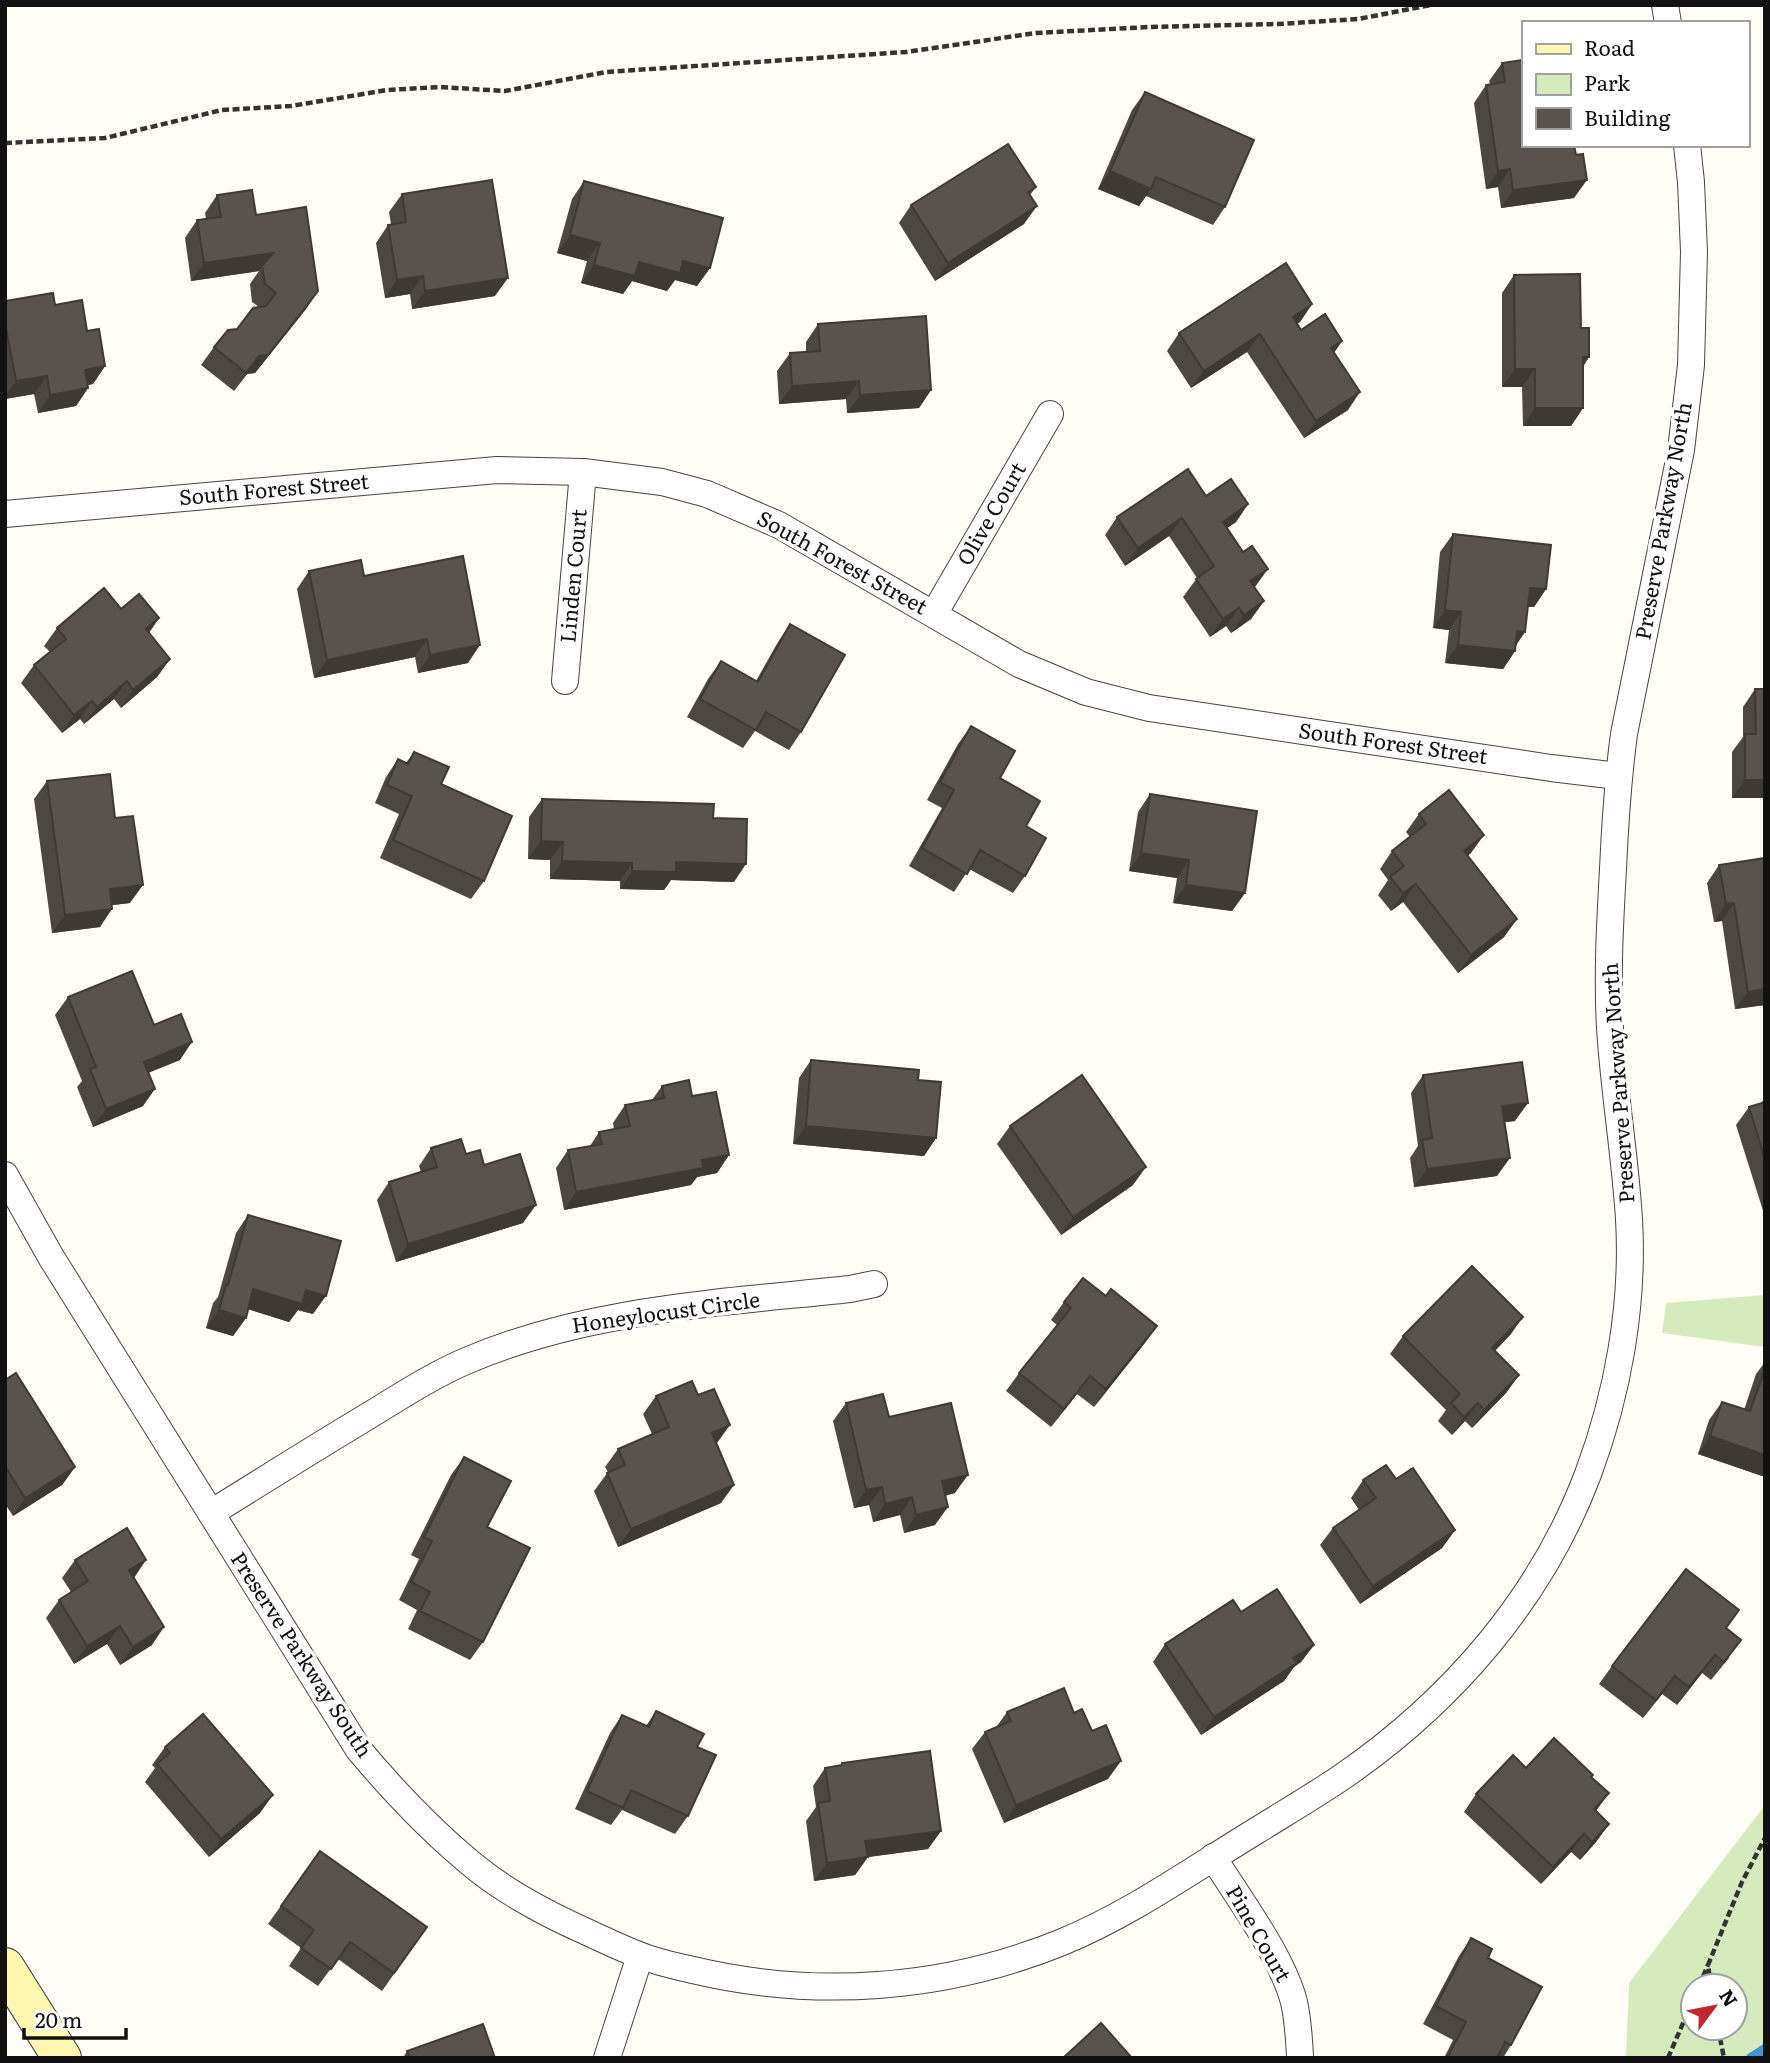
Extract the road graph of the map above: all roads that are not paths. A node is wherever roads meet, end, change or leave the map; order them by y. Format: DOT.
graph roads {
  1 [pos="1687,147"];
  2 [pos="1050,414"];
  3 [pos="583,472"];
  4 [pos="5,514"];
  5 [pos="934,614"];
  6 [pos="565,681"];
  7 [pos="1618,776"];
  8 [pos="5,1175"];
  9 [pos="874,1284"];
  10 [pos="211,1513"];
  11 [pos="1213,1857"];
  12 [pos="640,1956"];
  13 [pos="5,1967"];
  14 [pos="1300,2056"];
  15 [pos="62,2058"];
  16 [pos="607,2058"];
  1 -- 7 [label="street, Preserve Parkway North"];
  2 -- 5 [label="street, Olive Court"];
  3 -- 4 [label="street, South Forest Street"];
  3 -- 5 [label="street, South Forest Street"];
  3 -- 6 [label="street, Linden Court"];
  5 -- 7 [label="street, South Forest Street"];
  7 -- 11 [label="street, Preserve Parkway North"];
  8 -- 10 [label="street, Preserve Parkway South"];
  9 -- 10 [label="street, Honeylocust Circle"];
  10 -- 12 [label="street, Preserve Parkway South"];
  11 -- 12 [label="street, Preserve Parkway South"];
  11 -- 14 [label="street, Pine Court"];
  12 -- 16 [label="street"];
  13 -- 15 [label="street"];
}
